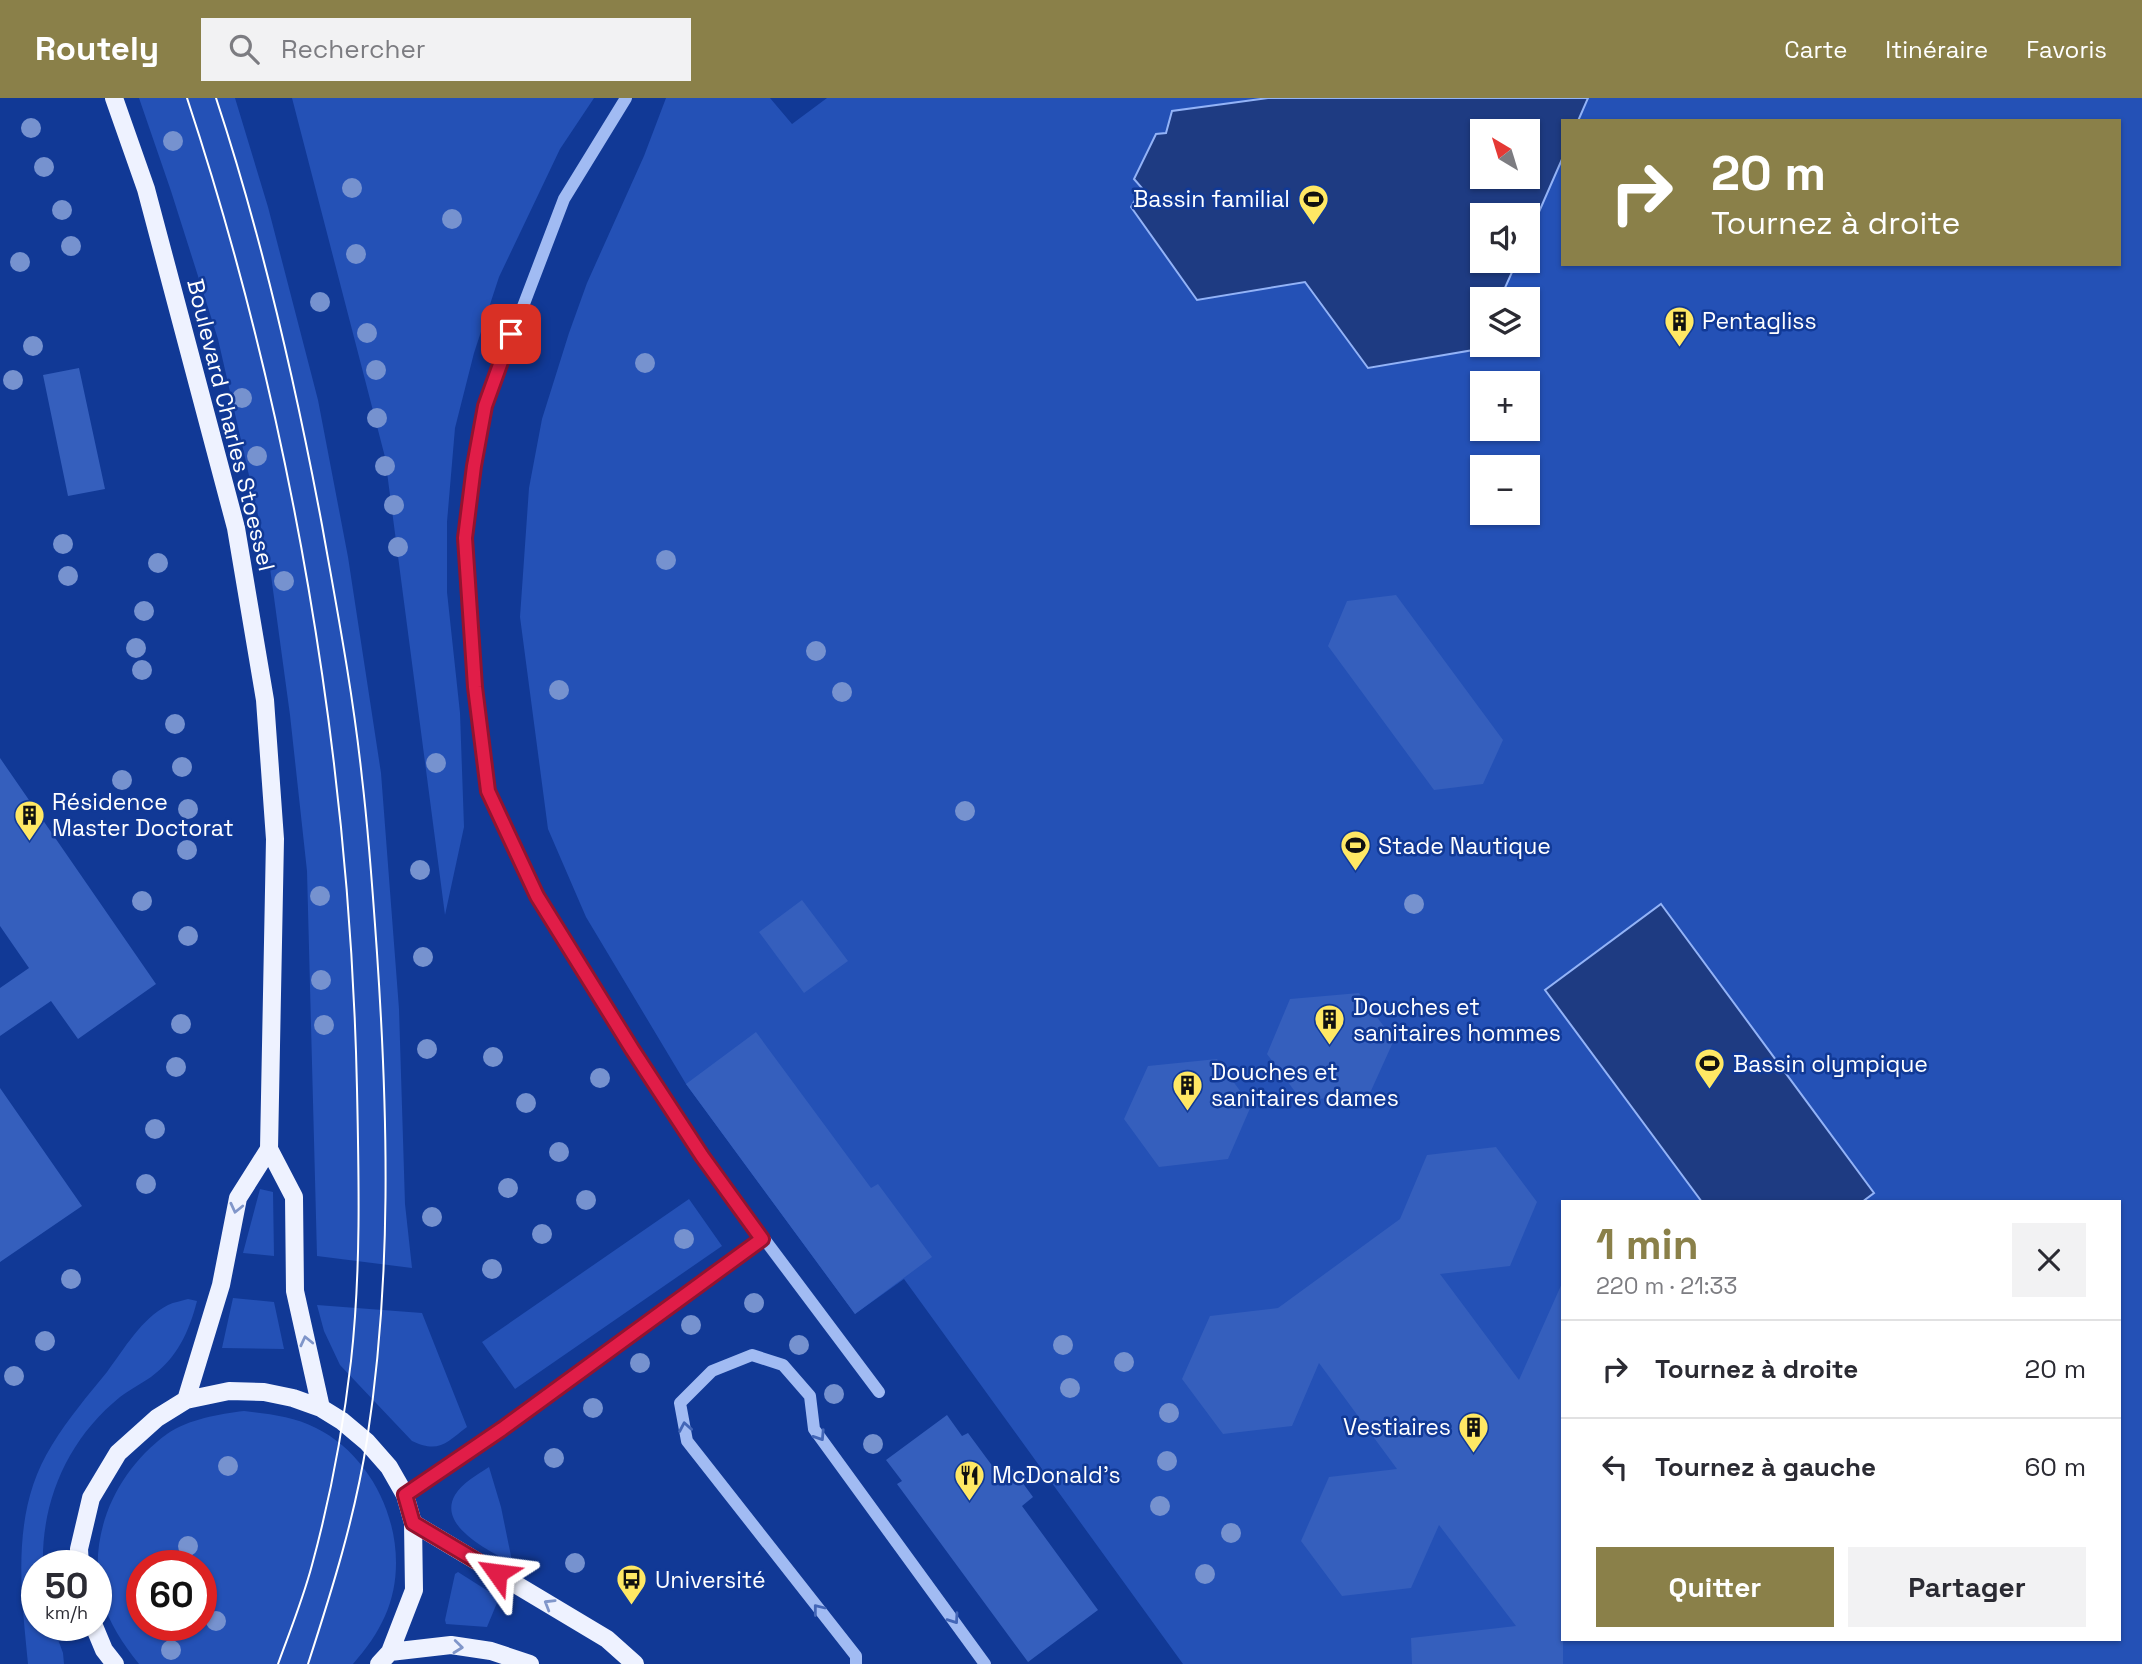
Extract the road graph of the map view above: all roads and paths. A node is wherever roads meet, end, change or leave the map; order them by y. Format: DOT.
graph roads {
  1 [pos="114,98"];
  2 [pos="626,98"];
  3 [pos="269,1149"];
  4 [pos="762,1239"];
  5 [pos="879,1392"];
  6 [pos="186,1400"];
  7 [pos="321,1408"];
  8 [pos="405,1495"];
  9 [pos="413,1523"];
  10 [pos="79,1550"];
  11 [pos="99,1641"];
  12 [pos="385,1658"];
  13 [pos="106,1660"];
  14 [pos="530,1664"];
  15 [pos="635,1664"];
  16 [pos="856,1664"];
  17 [pos="985,1664"];
  1 -- 3 [label="main road, Boulevard Charles Stoessel"];
  2 -- 4 [label="lane"];
  3 -- 6 [label="main road, one-way"];
  7 -- 3 [label="main road, Boulevard Charles Stoessel, one-way"];
  4 -- 5 [label="lane"];
  4 -- 8 [label="lane"];
  6 -- 7 [label="main road"];
  6 -- 10 [label="main road"];
  7 -- 8 [label="main road"];
  8 -- 9 [label="main road"];
  9 -- 12 [label="main road"];
  15 -- 9 [label="main road, one-way"];
  11 -- 13 [label="main road"];
  12 -- 14 [label="main road, one-way"];
  16 -- 17 [label="lane, one-way"];
}
